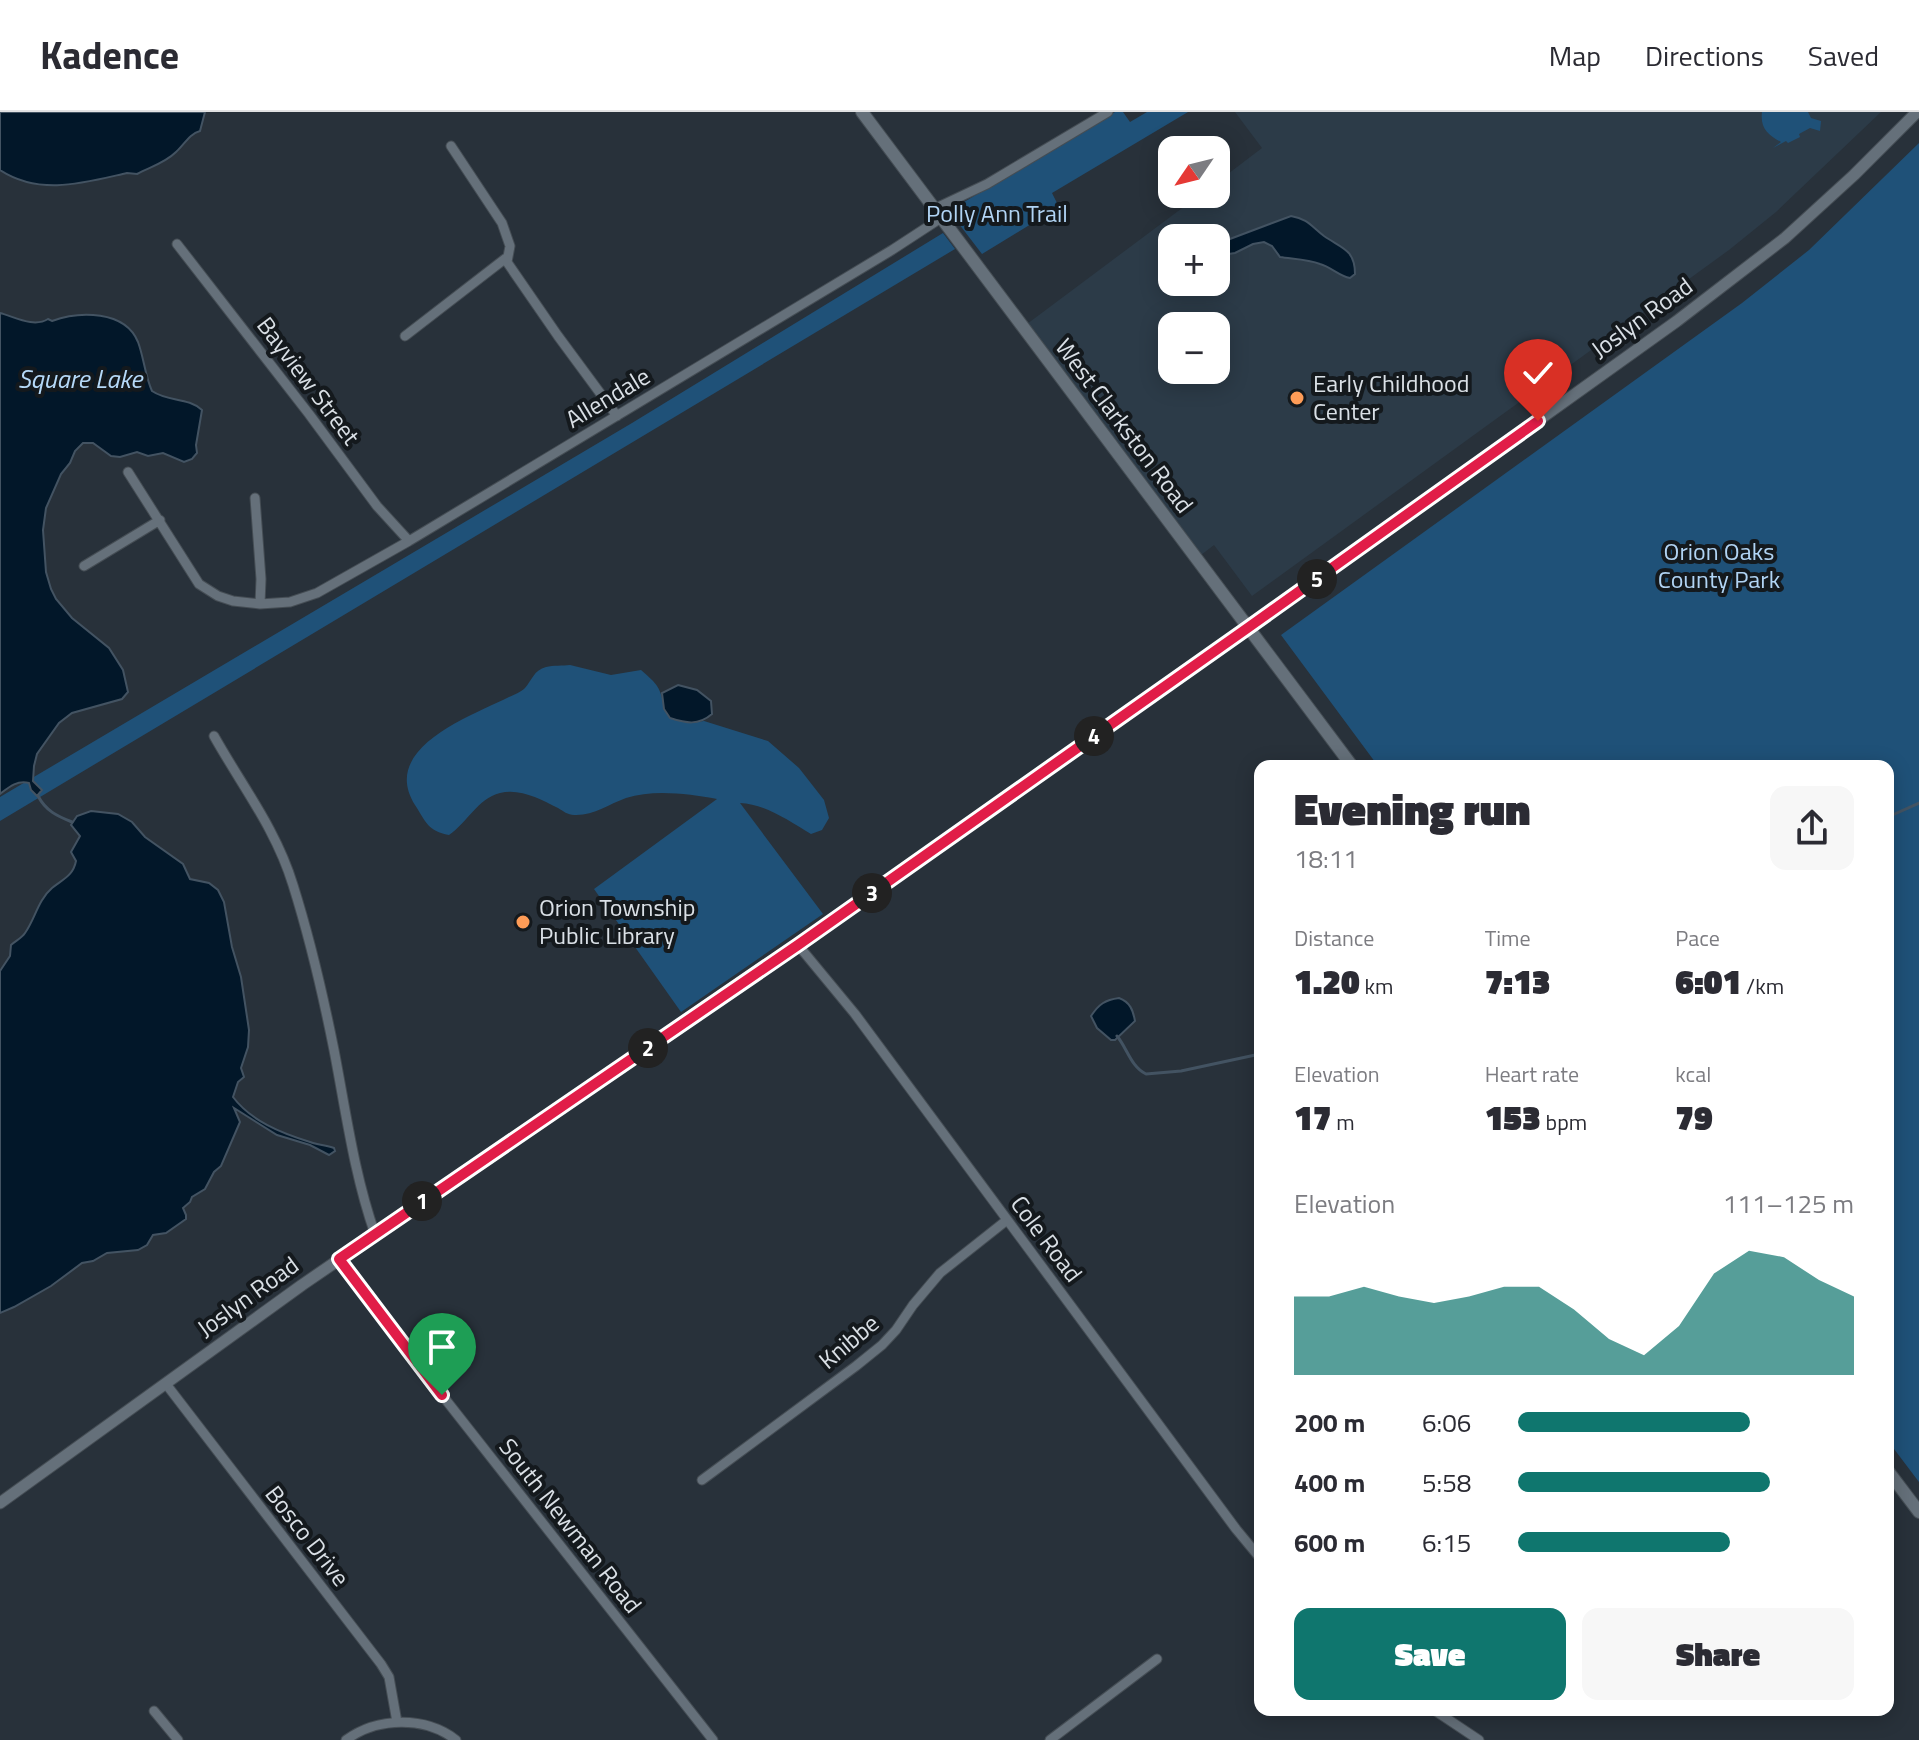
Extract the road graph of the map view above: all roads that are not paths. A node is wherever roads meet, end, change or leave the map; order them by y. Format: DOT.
graph roads {
  1 [pos="862,112"];
  2 [pos="1108,112"];
  3 [pos="1917,112"];
  4 [pos="451,146"];
  5 [pos="938,213"];
  6 [pos="177,244"];
  7 [pos="506,258"];
  8 [pos="405,336"];
  9 [pos="617,416"];
  10 [pos="128,472"];
  11 [pos="255,498"];
  12 [pos="160,520"];
  13 [pos="409,541"];
  14 [pos="84,566"];
  15 [pos="260,604"];
  16 [pos="1249,627"];
  17 [pos="214,736"];
  18 [pos="1348,760"];
  19 [pos="798,945"];
  20 [pos="1007,1220"];
  21 [pos="375,1234"];
  22 [pos="339,1259"];
  23 [pos="166,1384"];
  24 [pos="1894,1479"];
  25 [pos="702,1480"];
  26 [pos="0,1503"];
  27 [pos="1919,1512"];
  28 [pos="1254,1551"];
  29 [pos="1157,1659"];
  30 [pos="154,1711"];
  31 [pos="1443,1716"];
  32 [pos="397,1722"];
  33 [pos="178,1740"];
  34 [pos="346,1740"];
  35 [pos="456,1740"];
  36 [pos="713,1740"];
  37 [pos="1050,1740"];
  38 [pos="1479,1740"];
  1 -- 5 [label="main road, West Clarkston Road"];
  2 -- 5 [label="street, Allendale"];
  3 -- 16 [label="street, Joslyn Road"];
  4 -- 7 [label="street"];
  5 -- 9 [label="street, Allendale"];
  5 -- 16 [label="main road, West Clarkston Road"];
  6 -- 13 [label="street, Bayview Street"];
  7 -- 8 [label="street"];
  7 -- 9 [label="street"];
  9 -- 13 [label="street, Allendale"];
  10 -- 12 [label="street, Allendale"];
  11 -- 15 [label="street"];
  12 -- 14 [label="street"];
  12 -- 15 [label="street, Allendale"];
  13 -- 15 [label="street, Allendale"];
  16 -- 18 [label="main road, West Clarkston Road"];
  16 -- 19 [label="street, Joslyn Road"];
  17 -- 21 [label="street"];
  19 -- 20 [label="street, Cole Road"];
  19 -- 21 [label="street, Joslyn Road"];
  20 -- 25 [label="street, Knibbe"];
  20 -- 28 [label="street, Cole Road"];
  21 -- 22 [label="street, Joslyn Road"];
  22 -- 23 [label="street, Joslyn Road"];
  22 -- 36 [label="street, South Newman Road"];
  23 -- 26 [label="street, Joslyn Road"];
  23 -- 32 [label="street, Bosco Drive"];
  24 -- 27 [label="main road"];
  29 -- 37 [label="street"];
  30 -- 33 [label="street"];
  31 -- 38 [label="street"];
  32 -- 34 [label="street"];
  32 -- 35 [label="street"];
}
